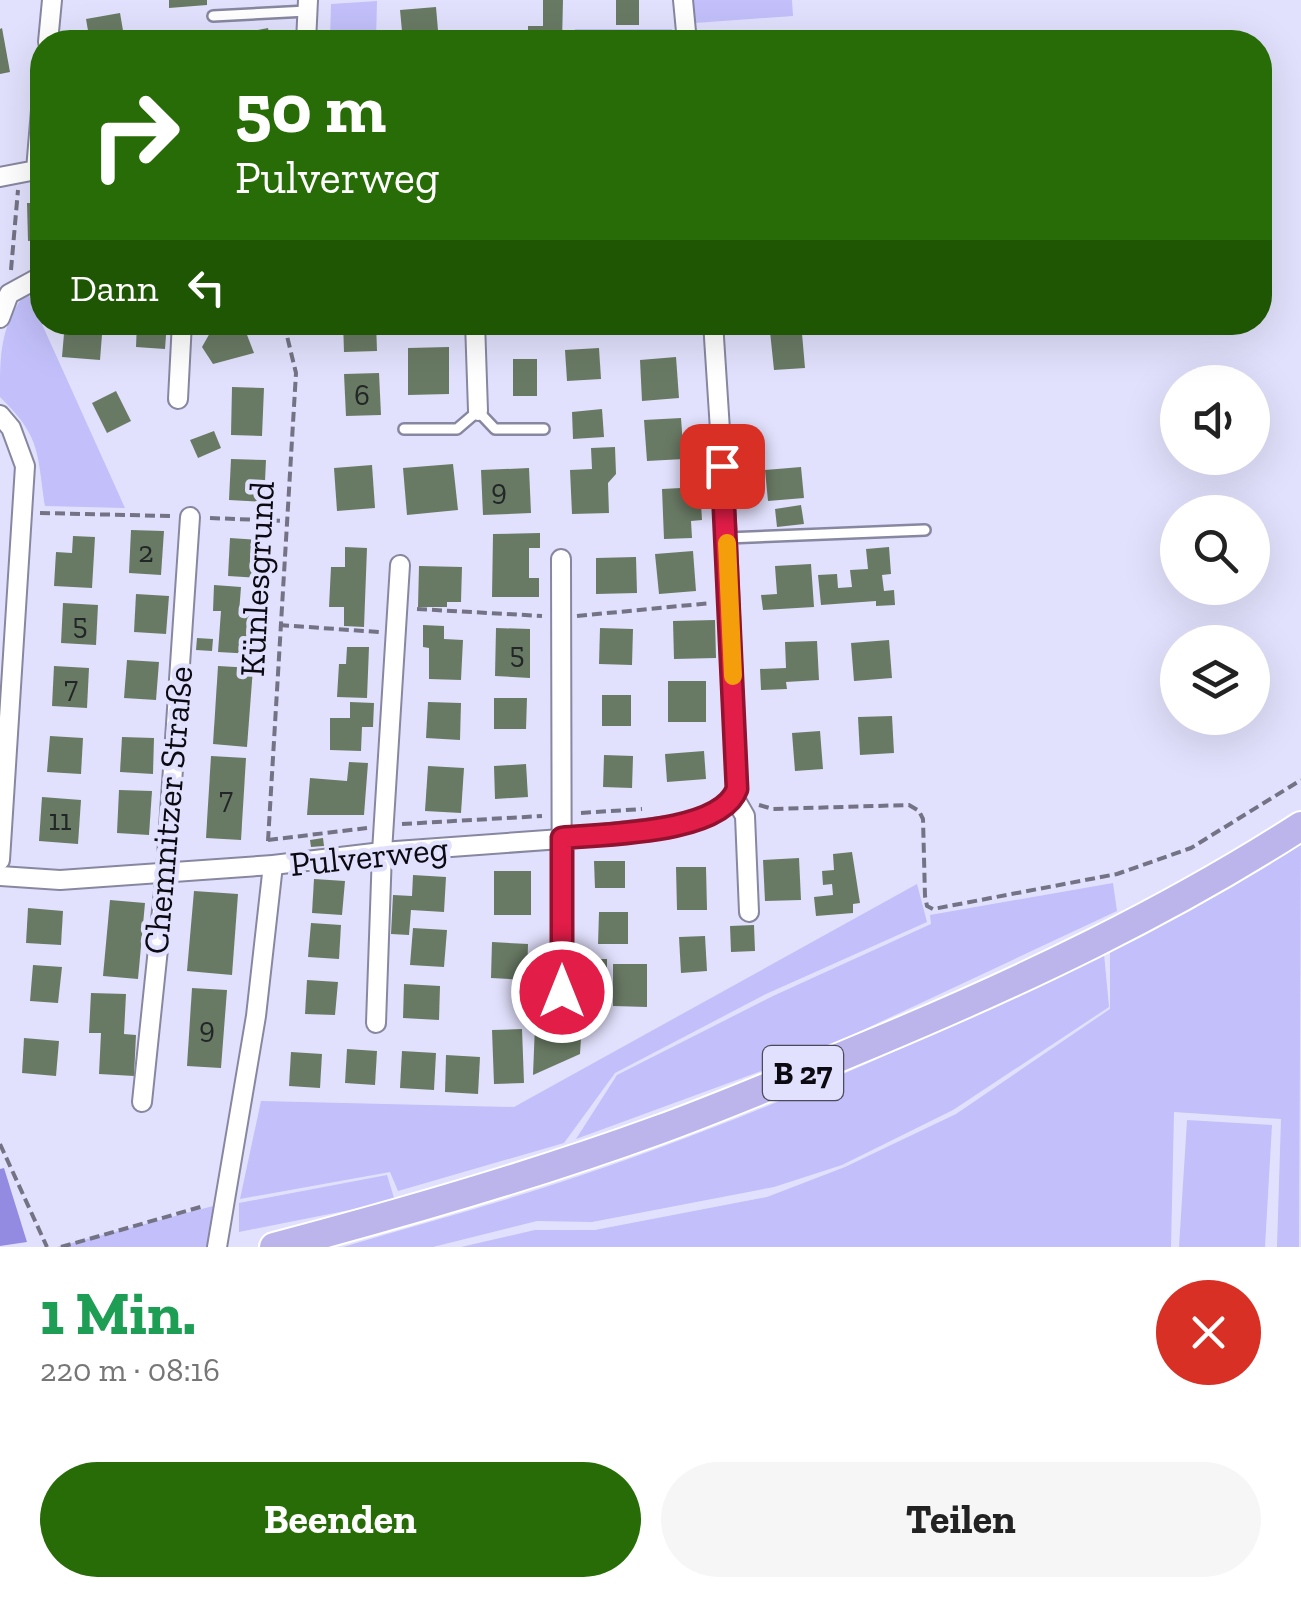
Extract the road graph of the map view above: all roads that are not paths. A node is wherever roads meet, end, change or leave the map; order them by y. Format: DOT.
graph roads {
  1 [pos="52,0"];
  2 [pos="683,0"];
  3 [pos="307,5"];
  4 [pos="214,16"];
  5 [pos="49,30"];
  6 [pos="306,30"];
  7 [pos="686,30"];
  8 [pos="30,161"];
  9 [pos="0,177"];
  10 [pos="30,283"];
  11 [pos="0,318"];
  12 [pos="181,335"];
  13 [pos="475,335"];
  14 [pos="714,335"];
  15 [pos="178,399"];
  16 [pos="478,411"];
  17 [pos="0,416"];
  18 [pos="404,429"];
  19 [pos="544,429"];
  20 [pos="190,517"];
  21 [pos="926,530"];
  22 [pos="726,538"];
  23 [pos="561,559"];
  24 [pos="400,565"];
  25 [pos="734,798"];
  26 [pos="1301,826"];
  27 [pos="562,838"];
  28 [pos="382,852"];
  29 [pos="0,860"];
  30 [pos="274,865"];
  31 [pos="166,872"];
  32 [pos="0,876"];
  33 [pos="748,912"];
  34 [pos="562,992"];
  35 [pos="376,1023"];
  36 [pos="142,1102"];
  37 [pos="217,1247"];
  38 [pos="274,1247"];
  1 -- 5 [label="street"];
  2 -- 7 [label="street"];
  3 -- 4 [label="lane"];
  3 -- 6 [label="street"];
  8 -- 9 [label="street"];
  10 -- 11 [label="street"];
  12 -- 15 [label="street"];
  13 -- 16 [label="street"];
  14 -- 22 [label="street"];
  16 -- 18 [label="lane"];
  16 -- 19 [label="lane"];
  17 -- 29 [label="street"];
  20 -- 31 [label="street, Chemnitzer Straße"];
  21 -- 22 [label="lane"];
  22 -- 25 [label="street"];
  23 -- 27 [label="street"];
  24 -- 28 [label="street"];
  25 -- 27 [label="street, Pulverweg"];
  25 -- 33 [label="street"];
  26 -- 38 [label="main road, B 27"];
  27 -- 28 [label="street, Pulverweg"];
  27 -- 34 [label="street"];
  28 -- 30 [label="street, Pulverweg"];
  28 -- 35 [label="street"];
  30 -- 31 [label="street"];
  30 -- 37 [label="street, Pulverweg"];
  31 -- 32 [label="street"];
  31 -- 36 [label="street, Chemnitzer Straße"];
}
